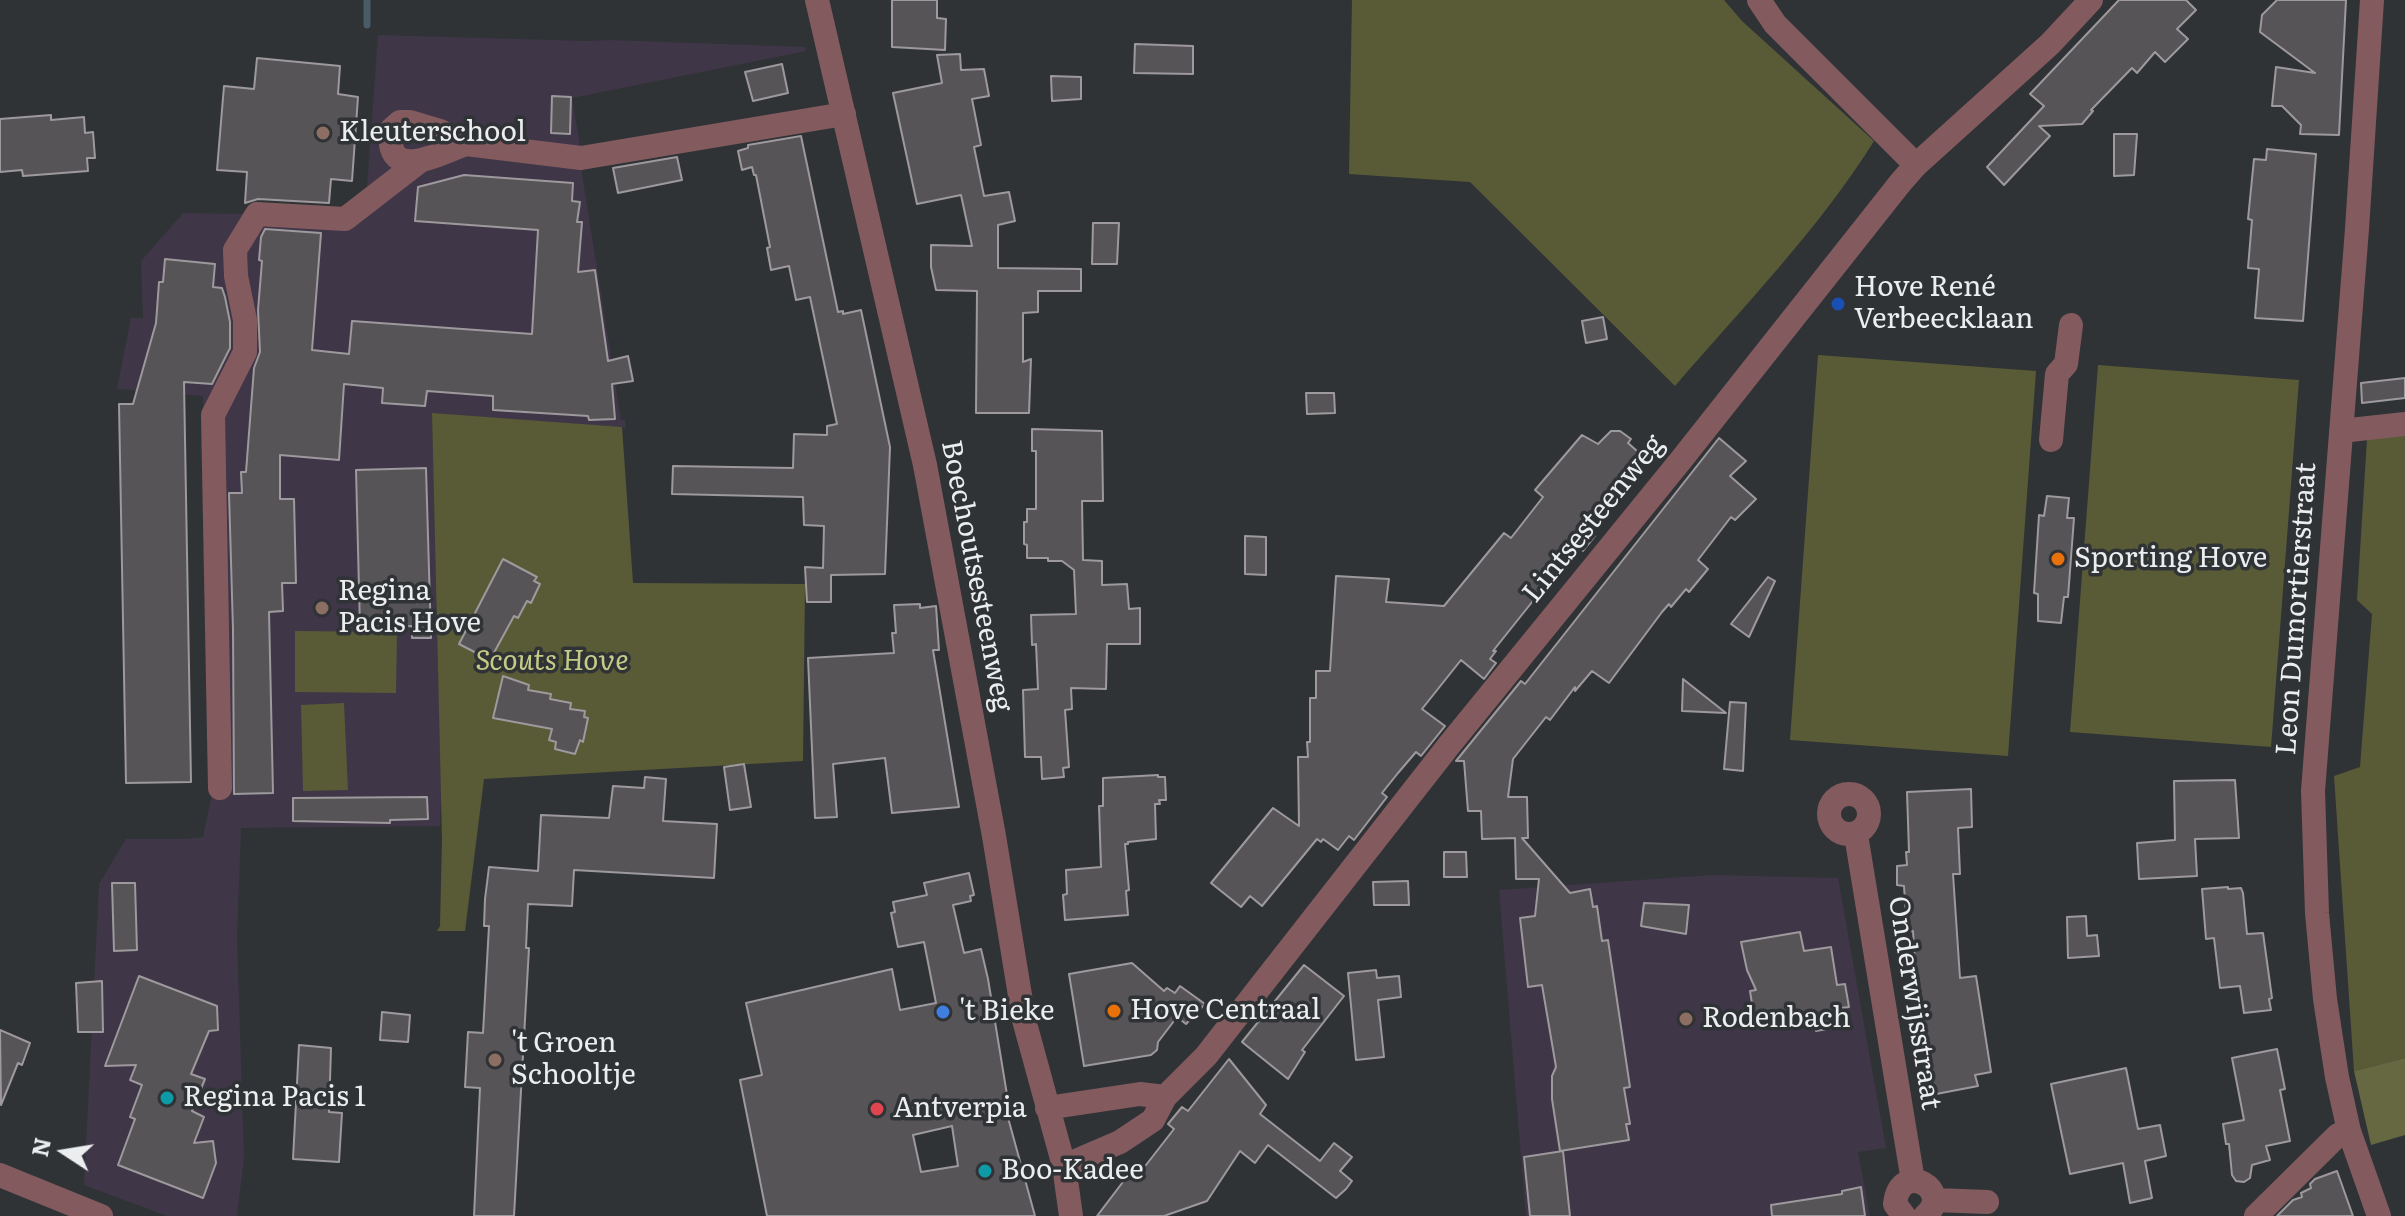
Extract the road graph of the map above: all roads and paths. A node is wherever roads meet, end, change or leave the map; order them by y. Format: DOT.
graph roads {
  1 [pos="817,0"];
  2 [pos="1759,0"];
  3 [pos="2091,0"];
  4 [pos="2372,0"];
  5 [pos="844,114"];
  6 [pos="466,144"];
  7 [pos="420,161"];
  8 [pos="1916,165"];
  9 [pos="2071,325"];
  10 [pos="2405,424"];
  11 [pos="2341,431"];
  12 [pos="2051,440"];
  13 [pos="220,788"];
  14 [pos="1856,835"];
  15 [pos="1165,1097"];
  16 [pos="1047,1108"];
  17 [pos="2349,1131"];
  18 [pos="1064,1166"];
  19 [pos="0,1175"];
  20 [pos="1913,1181"];
  21 [pos="1987,1202"];
  22 [pos="1930,1208"];
  23 [pos="1901,1215"];
  24 [pos="101,1216"];
  25 [pos="1071,1216"];
  26 [pos="2256,1216"];
  27 [pos="2379,1216"];
  1 -- 5 [label="street, Boechoutsesteenweg"];
  2 -- 8 [label="street"];
  3 -- 8 [label="street, Lintsesteenweg"];
  4 -- 11 [label="street, Leon Dumortierstraat"];
  5 -- 6 [label="street"];
  5 -- 16 [label="street, Boechoutsesteenweg"];
  6 -- 7 [label="street"];
  6 -- 7 [label="street"];
  7 -- 13 [label="street"];
  8 -- 15 [label="street, Lintsesteenweg"];
  9 -- 12 [label="street"];
  10 -- 11 [label="street"];
  11 -- 17 [label="street, Leon Dumortierstraat"];
  14 -- 20 [label="street, Onderwijsstraat"];
  15 -- 16 [label="street"];
  15 -- 18 [label="street, Lintsesteenweg"];
  16 -- 18 [label="street, Boechoutsesteenweg"];
  17 -- 26 [label="street"];
  17 -- 27 [label="street, Leon Dumortierstraat"];
  18 -- 25 [label="street, Boechoutsesteenweg"];
  19 -- 24 [label="street"];
  20 -- 22 [label="street"];
  20 -- 23 [label="street"];
  21 -- 22 [label="street"];
}
